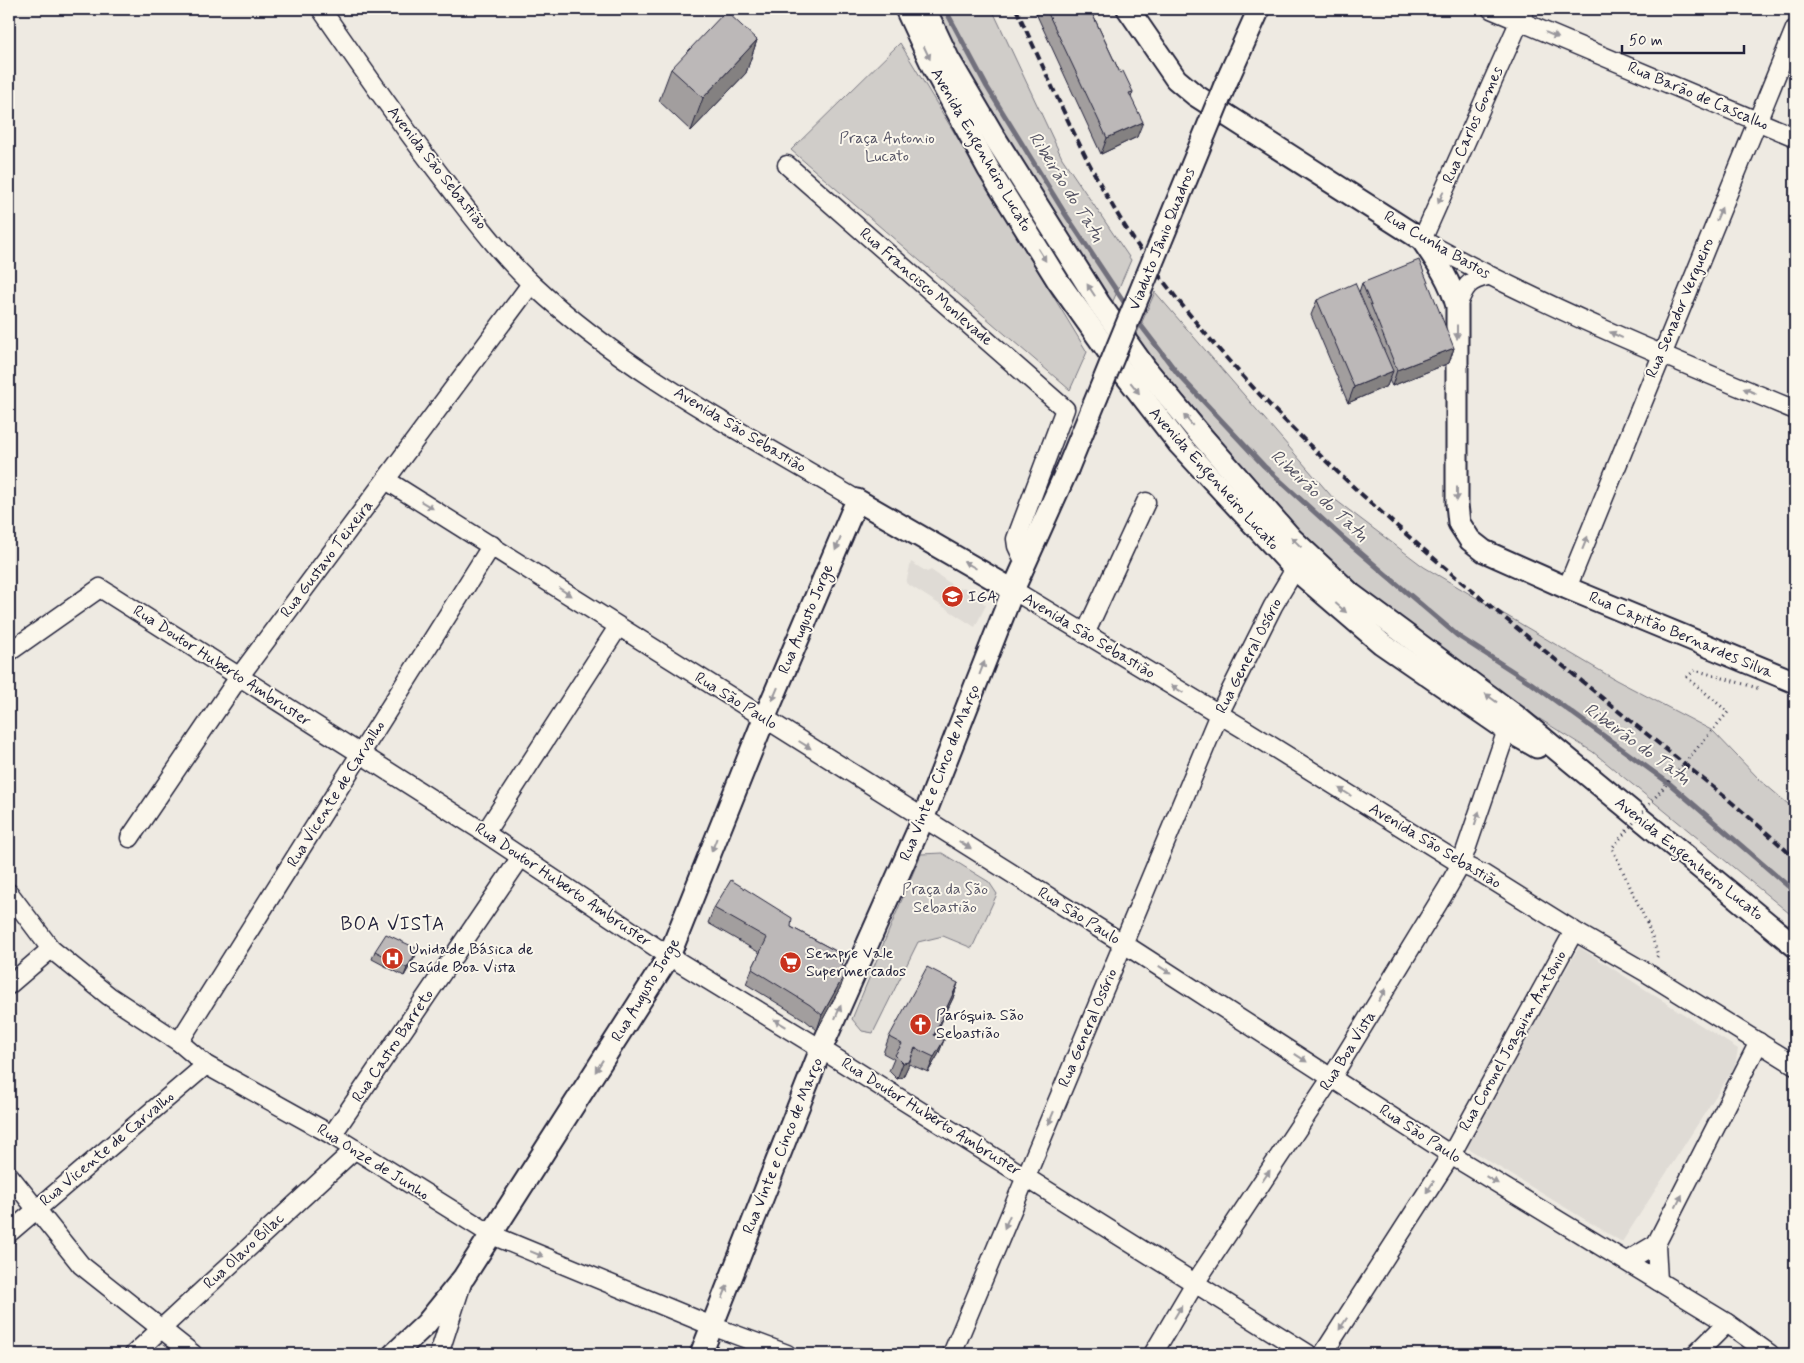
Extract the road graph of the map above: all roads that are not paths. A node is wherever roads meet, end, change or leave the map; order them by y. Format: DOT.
graph roads {
  1 [pos="321,9"];
  2 [pos="906,9"];
  3 [pos="924,9"];
  4 [pos="1128,9"];
  5 [pos="1259,9"];
  6 [pos="1491,9"];
  7 [pos="1522,15"];
  8 [pos="1795,29"];
  9 [pos="1758,121"];
  10 [pos="1795,137"];
  11 [pos="787,165"];
  12 [pos="1422,240"];
  13 [pos="1487,276"];
  14 [pos="532,284"];
  15 [pos="1457,306"];
  16 [pos="1660,355"];
  17 [pos="1795,410"];
  18 [pos="1067,470"];
  19 [pos="386,480"];
  20 [pos="857,500"];
  21 [pos="1146,502"];
  22 [pos="492,545"];
  23 [pos="1025,563"];
  24 [pos="1295,569"];
  25 [pos="1567,588"];
  26 [pos="1012,590"];
  27 [pos="1351,594"];
  28 [pos="618,627"];
  29 [pos="1086,634"];
  30 [pos="9,652"];
  31 [pos="239,677"];
  32 [pos="1795,682"];
  33 [pos="1219,714"];
  34 [pos="764,719"];
  35 [pos="1512,723"];
  36 [pos="361,754"];
  37 [pos="923,819"];
  38 [pos="485,834"];
  39 [pos="130,838"];
  40 [pos="521,857"];
  41 [pos="1461,864"];
  42 [pos="9,893"];
  43 [pos="1574,931"];
  44 [pos="1124,944"];
  45 [pos="1795,946"];
  46 [pos="51,949"];
  47 [pos="669,956"];
  48 [pos="9,985"];
  49 [pos="179,1042"];
  50 [pos="1759,1042"];
  51 [pos="821,1048"];
  52 [pos="206,1065"];
  53 [pos="1795,1065"];
  54 [pos="1332,1077"];
  55 [pos="332,1135"];
  56 [pos="354,1149"];
  57 [pos="1451,1155"];
  58 [pos="9,1175"];
  59 [pos="1026,1177"];
  60 [pos="37,1208"];
  61 [pos="9,1233"];
  62 [pos="492,1235"];
  63 [pos="1656,1244"];
  64 [pos="1627,1261"];
  65 [pos="464,1277"];
  66 [pos="1658,1281"];
  67 [pos="1195,1283"];
  68 [pos="1728,1323"];
  69 [pos="712,1326"];
  70 [pos="161,1328"];
  71 [pos="134,1354"];
  72 [pos="193,1354"];
  73 [pos="394,1354"];
  74 [pos="439,1354"];
  75 [pos="701,1354"];
  76 [pos="787,1354"];
  77 [pos="952,1354"];
  78 [pos="1153,1354"];
  79 [pos="1308,1354"];
  80 [pos="1323,1354"];
  81 [pos="1696,1354"];
  82 [pos="1770,1354"];
  1 -- 14 [label="street, Avenida São Sebastião"];
  2 -- 24 [label="main road, Avenida Engenheiro Lucato, one-way"];
  27 -- 3 [label="main road, Avenida Engenheiro Lucato, one-way"];
  4 -- 12 [label="main road, Rua Cunha Bastos"];
  5 -- 18 [label="main road, Viaduto Jânio Quadros, bridge"];
  6 -- 7 [label="street, Rua Barão de Cascalho"];
  7 -- 9 [label="street, Rua Barão de Cascalho, one-way"];
  7 -- 12 [label="street, Rua Carlos Gomes, one-way"];
  8 -- 9 [label="street, Rua Senador Vergueiro"];
  9 -- 10 [label="street, Rua Barão de Cascalho"];
  16 -- 9 [label="street, Rua Senador Vergueiro, one-way"];
  11 -- 23 [label="street, Rua Francisco Monlevade"];
  12 -- 13 [label="street, Rua Cunha Bastos"];
  12 -- 15 [label="main road, Rua Capitão Bernardes Silva"];
  13 -- 15 [label="street"];
  16 -- 13 [label="street, Rua Cunha Bastos, one-way"];
  14 -- 19 [label="street, Rua Gustavo Teixeira"];
  14 -- 20 [label="street, Avenida São Sebastião"];
  15 -- 25 [label="main road, Rua Capitão Bernardes Silva, one-way"];
  17 -- 16 [label="street, Rua Cunha Bastos, one-way"];
  25 -- 16 [label="street, Rua Senador Vergueiro, one-way"];
  18 -- 23 [label="main road, Rua Vinte e Cinco de Março"];
  19 -- 22 [label="street, Rua São Paulo, one-way"];
  19 -- 31 [label="street, Rua Gustavo Teixeira"];
  26 -- 20 [label="main road, Avenida São Sebastião, one-way"];
  20 -- 34 [label="main road, Rua Augusto Jorge, one-way"];
  21 -- 29 [label="street"];
  22 -- 28 [label="street, Rua São Paulo, one-way"];
  22 -- 36 [label="street, Rua Vicente de Carvalho"];
  23 -- 26 [label="main road, Rua Vinte e Cinco de Março"];
  24 -- 27 [label="main road"];
  24 -- 33 [label="street, Rua General Osório"];
  24 -- 35 [label="main road, Avenida Engenheiro Lucato, one-way"];
  25 -- 32 [label="main road, Rua Capitão Bernardes Silva"];
  26 -- 29 [label="street, Avenida São Sebastião"];
  37 -- 26 [label="main road, Rua Vinte e Cinco de Março, one-way"];
  35 -- 27 [label="main road, Avenida Engenheiro Lucato, one-way"];
  28 -- 34 [label="street, Rua São Paulo"];
  28 -- 38 [label="street"];
  33 -- 29 [label="street, Avenida São Sebastião, one-way"];
  30 -- 31 [label="street, Rua Doutor Huberto Ambruster"];
  31 -- 36 [label="street, Rua Doutor Huberto Ambruster"];
  31 -- 39 [label="street, Rua Gustavo Teixeira"];
  41 -- 33 [label="street, Avenida São Sebastião, one-way"];
  33 -- 44 [label="street, Rua General Osório"];
  34 -- 37 [label="street, Rua São Paulo, one-way"];
  34 -- 47 [label="main road, Rua Augusto Jorge, one-way"];
  41 -- 35 [label="street, Rua Boa Vista, one-way"];
  35 -- 45 [label="main road, Avenida Engenheiro Lucato"];
  36 -- 38 [label="street, Rua Doutor Huberto Ambruster"];
  36 -- 49 [label="street, Rua Vicente de Carvalho"];
  37 -- 44 [label="street, Rua São Paulo, one-way"];
  51 -- 37 [label="main road, Rua Vinte e Cinco de Março, one-way"];
  38 -- 40 [label="street, Rua Doutor Huberto Ambruster"];
  40 -- 47 [label="street, Rua Doutor Huberto Ambruster"];
  40 -- 55 [label="street, Rua Castro Barreto"];
  41 -- 43 [label="street, Avenida São Sebastião"];
  54 -- 41 [label="street, Rua Boa Vista, one-way"];
  42 -- 46 [label="street, Rua Onze de Junho"];
  43 -- 50 [label="street, Avenida São Sebastião"];
  43 -- 57 [label="street, Rua Coronel Joaquim Antônio"];
  44 -- 54 [label="street, Rua São Paulo, one-way"];
  44 -- 59 [label="street, Rua General Osório, one-way"];
  46 -- 48 [label="street"];
  46 -- 49 [label="street, Rua Onze de Junho"];
  51 -- 47 [label="street, Rua Doutor Huberto Ambruster, one-way"];
  47 -- 62 [label="main road, Rua Augusto Jorge, one-way"];
  49 -- 52 [label="street, Rua Onze de Junho"];
  50 -- 53 [label="street, Avenida São Sebastião"];
  63 -- 50 [label="street, one-way"];
  51 -- 59 [label="street, Rua Doutor Huberto Ambruster"];
  69 -- 51 [label="main road, Rua Vinte e Cinco de Março, one-way"];
  52 -- 55 [label="street, Rua Onze de Junho"];
  52 -- 60 [label="street, Rua Vicente de Carvalho"];
  54 -- 57 [label="street, Rua São Paulo"];
  67 -- 54 [label="street, Rua Boa Vista, one-way"];
  55 -- 56 [label="street, Rua Onze de Junho"];
  56 -- 62 [label="street, Rua Onze de Junho"];
  56 -- 70 [label="street, Rua Olavo Bilac"];
  57 -- 64 [label="street, Rua São Paulo, one-way"];
  57 -- 80 [label="street, Rua Coronel Joaquim Antônio, one-way"];
  58 -- 60 [label="street"];
  59 -- 67 [label="street, Rua Doutor Huberto Ambruster"];
  59 -- 77 [label="street, Rua General Osório, one-way"];
  60 -- 61 [label="street, Rua Vicente de Carvalho"];
  60 -- 70 [label="street"];
  62 -- 65 [label="main road, Rua Augusto Jorge"];
  62 -- 69 [label="street, Rua Onze de Junho, one-way"];
  63 -- 64 [label="street"];
  63 -- 66 [label="street"];
  64 -- 66 [label="street, Rua São Paulo"];
  65 -- 73 [label="main road, Rua Augusto Jorge"];
  65 -- 74 [label="street"];
  66 -- 68 [label="street, Rua São Paulo"];
  78 -- 67 [label="street, Rua Boa Vista, one-way"];
  67 -- 79 [label="street, Rua Doutor Huberto Ambruster"];
  68 -- 81 [label="street"];
  68 -- 82 [label="street, Rua São Paulo"];
  69 -- 75 [label="main road, Rua Vinte e Cinco de Março"];
  69 -- 76 [label="street, Rua Onze de Junho"];
  70 -- 71 [label="street, Rua Olavo Bilac"];
  70 -- 72 [label="street"];
}
